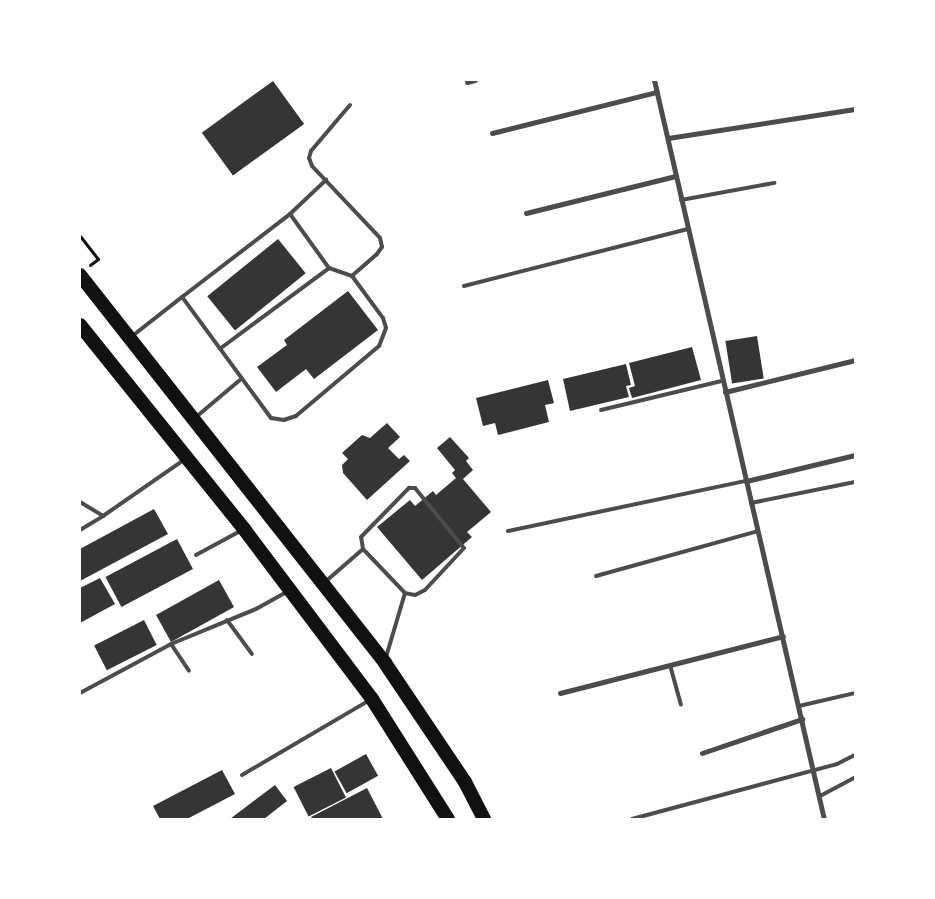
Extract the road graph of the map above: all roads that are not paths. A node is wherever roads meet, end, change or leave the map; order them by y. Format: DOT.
graph roads {
  1 [pos="475,80"];
  2 [pos="654,80"];
  3 [pos="468,82"];
  4 [pos="657,92"];
  5 [pos="350,105"];
  6 [pos="855,109"];
  7 [pos="492,133"];
  8 [pos="668,138"];
  9 [pos="676,176"];
  10 [pos="326,180"];
  11 [pos="774,183"];
  12 [pos="681,200"];
  13 [pos="526,213"];
  14 [pos="290,214"];
  15 [pos="688,229"];
  16 [pos="329,268"];
  17 [pos="80,275"];
  18 [pos="352,276"];
  19 [pos="464,286"];
  20 [pos="182,297"];
  21 [pos="80,325"];
  22 [pos="129,338"];
  23 [pos="221,348"];
  24 [pos="855,360"];
  25 [pos="240,380"];
  26 [pos="722,381"];
  27 [pos="725,392"];
  28 [pos="601,410"];
  29 [pos="194,419"];
  30 [pos="855,455"];
  31 [pos="187,458"];
  32 [pos="746,481"];
  33 [pos="855,482"];
  34 [pos="80,502"];
  35 [pos="751,503"];
  36 [pos="103,516"];
  37 [pos="244,529"];
  38 [pos="80,530"];
  39 [pos="508,531"];
  40 [pos="758,531"];
  41 [pos="363,549"];
  42 [pos="196,555"];
  43 [pos="596,576"];
  44 [pos="323,584"];
  45 [pos="290,591"];
  46 [pos="404,593"];
  47 [pos="227,620"];
  48 [pos="783,636"];
  49 [pos="171,644"];
  50 [pos="252,654"];
  51 [pos="385,663"];
  52 [pos="670,665"];
  53 [pos="189,671"];
  54 [pos="80,693"];
  55 [pos="560,693"];
  56 [pos="855,693"];
  57 [pos="372,699"];
  58 [pos="681,705"];
  59 [pos="799,706"];
  60 [pos="802,719"];
  61 [pos="702,753"];
  62 [pos="855,755"];
  63 [pos="814,770"];
  64 [pos="242,774"];
  65 [pos="855,777"];
  66 [pos="820,796"];
  67 [pos="448,819"];
  68 [pos="484,819"];
  69 [pos="632,819"];
  70 [pos="824,819"];
  1 -- 3 [label="street"];
  2 -- 4 [label="street"];
  4 -- 7 [label="street"];
  4 -- 8 [label="street"];
  5 -- 10 [label="lane"];
  6 -- 8 [label="street"];
  8 -- 9 [label="street"];
  9 -- 12 [label="street"];
  9 -- 13 [label="street"];
  10 -- 14 [label="lane"];
  10 -- 18 [label="lane"];
  11 -- 12 [label="lane"];
  12 -- 15 [label="street"];
  14 -- 16 [label="lane"];
  14 -- 20 [label="lane"];
  15 -- 19 [label="lane"];
  15 -- 26 [label="street"];
  16 -- 18 [label="lane"];
  16 -- 23 [label="lane"];
  17 -- 22 [label="highway"];
  18 -- 25 [label="lane"];
  20 -- 22 [label="lane"];
  20 -- 23 [label="lane"];
  21 -- 31 [label="highway"];
  22 -- 29 [label="highway"];
  23 -- 25 [label="lane"];
  24 -- 27 [label="street"];
  25 -- 29 [label="lane"];
  26 -- 27 [label="street"];
  26 -- 28 [label="lane"];
  27 -- 32 [label="street"];
  29 -- 44 [label="highway"];
  30 -- 32 [label="street"];
  31 -- 36 [label="lane"];
  31 -- 37 [label="highway"];
  32 -- 35 [label="street"];
  32 -- 39 [label="lane"];
  33 -- 35 [label="lane"];
  34 -- 36 [label="lane"];
  35 -- 40 [label="street"];
  36 -- 38 [label="lane"];
  37 -- 42 [label="lane"];
  37 -- 45 [label="highway"];
  40 -- 43 [label="lane"];
  40 -- 48 [label="street"];
  41 -- 44 [label="lane"];
  41 -- 46 [label="lane"];
  41 -- 46 [label="lane"];
  44 -- 51 [label="highway"];
  45 -- 47 [label="lane"];
  45 -- 57 [label="highway"];
  46 -- 51 [label="lane"];
  47 -- 49 [label="lane"];
  47 -- 50 [label="lane"];
  48 -- 52 [label="street"];
  48 -- 59 [label="street"];
  49 -- 53 [label="lane"];
  49 -- 54 [label="lane"];
  51 -- 68 [label="highway"];
  52 -- 55 [label="street"];
  52 -- 58 [label="lane"];
  56 -- 59 [label="lane"];
  57 -- 64 [label="lane"];
  57 -- 67 [label="highway"];
  59 -- 60 [label="street"];
  60 -- 61 [label="street"];
  60 -- 63 [label="street"];
  62 -- 63 [label="lane"];
  63 -- 66 [label="street"];
  63 -- 69 [label="lane"];
  65 -- 66 [label="lane"];
  66 -- 70 [label="street"];
}
